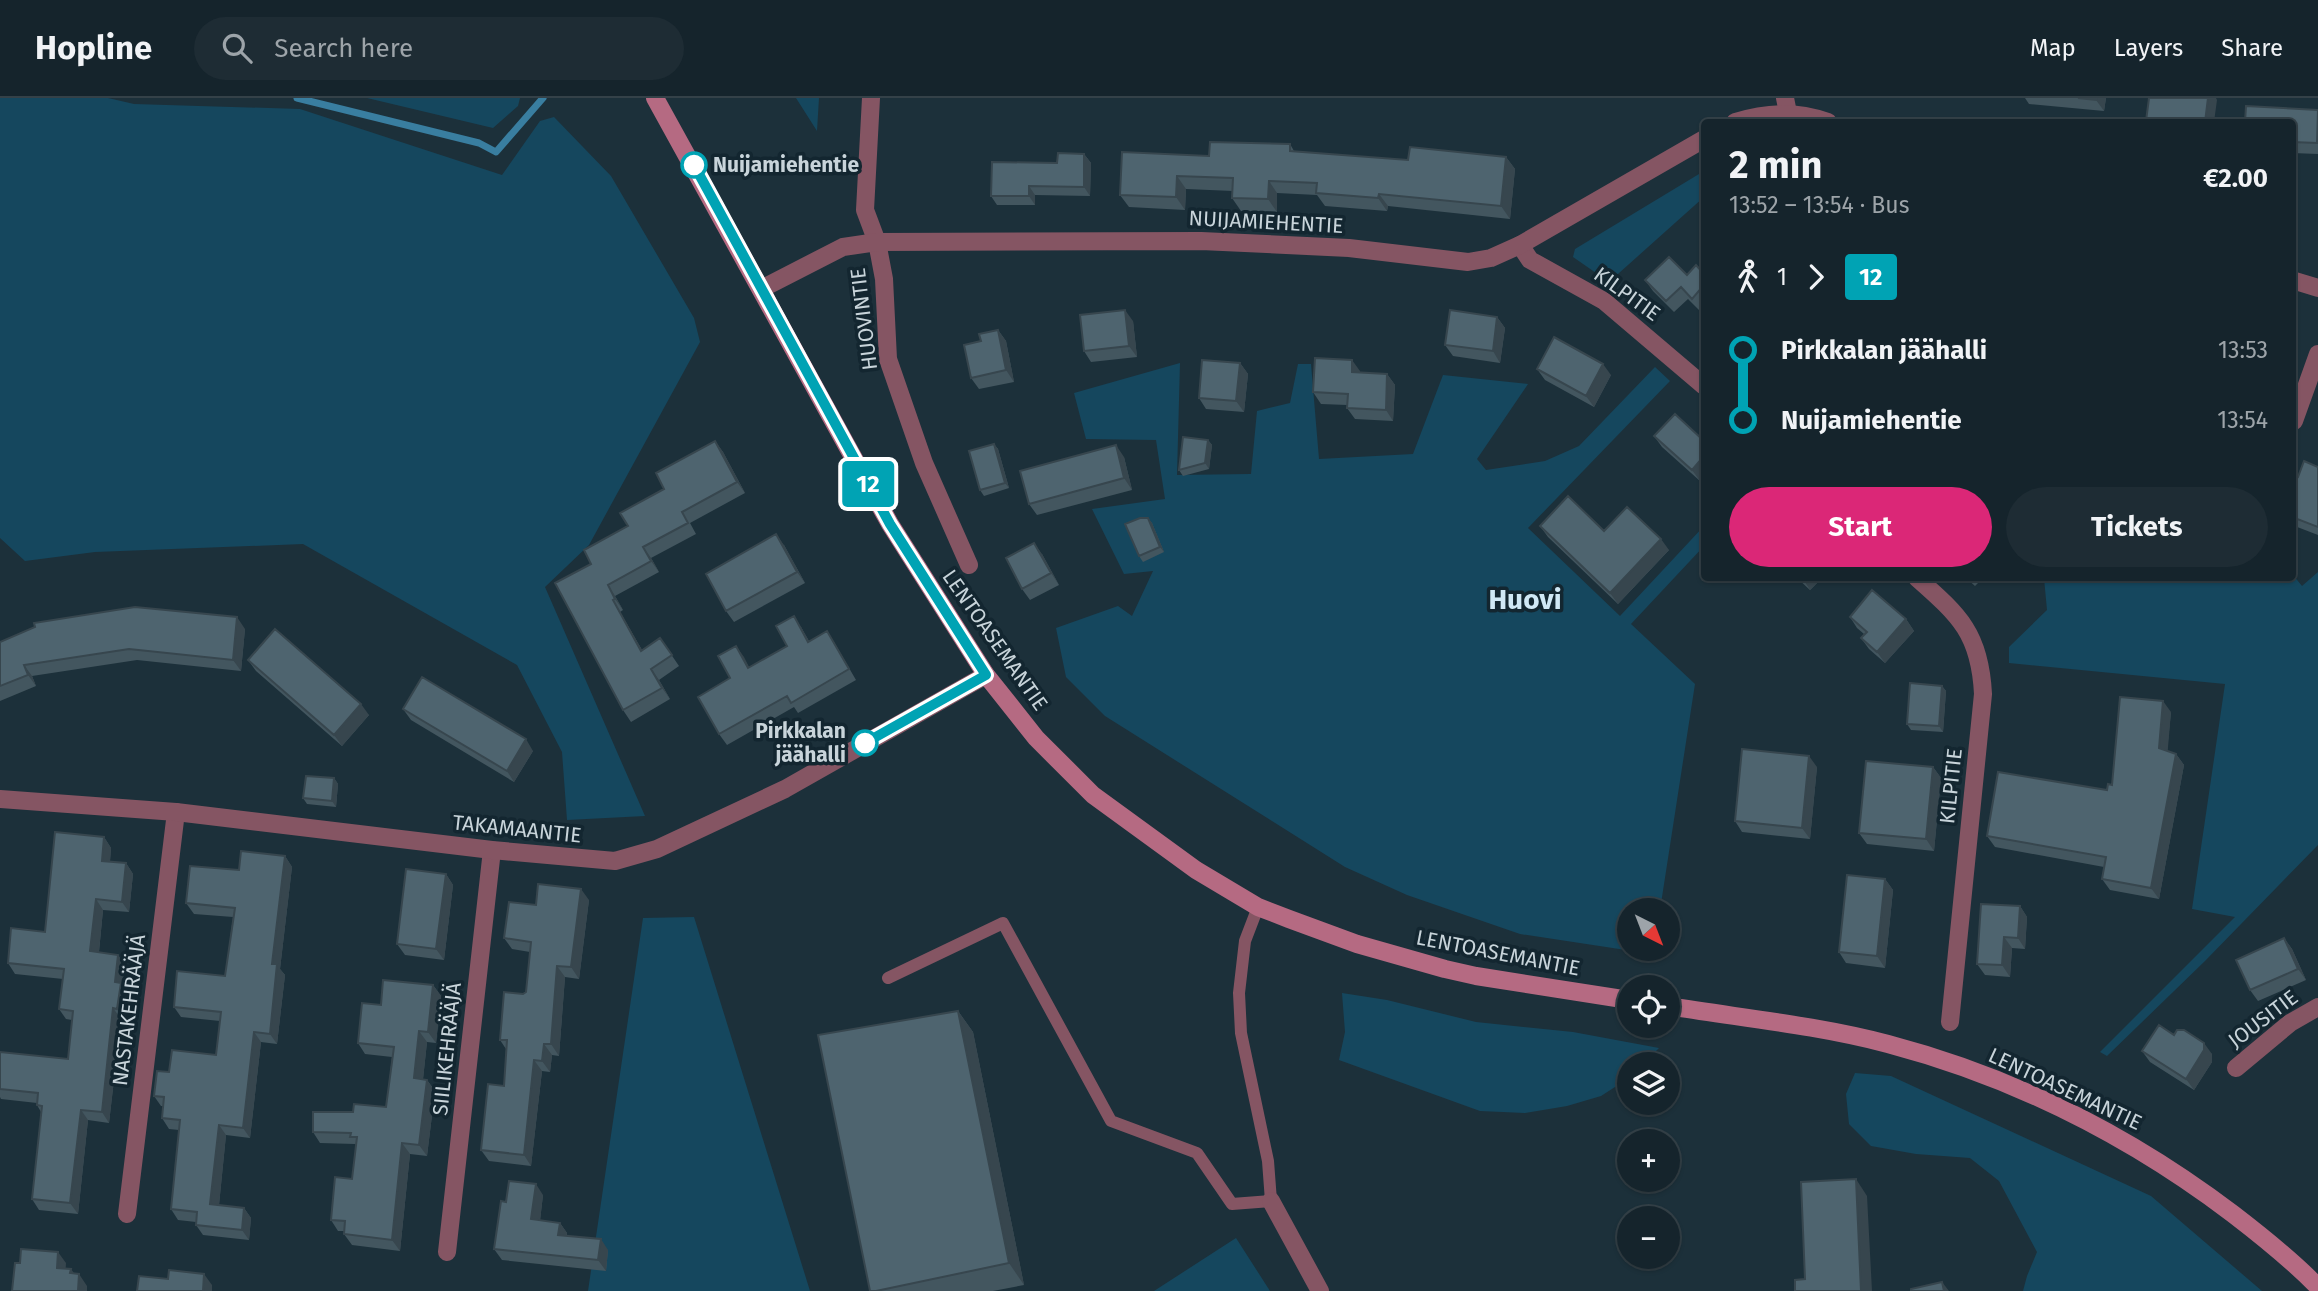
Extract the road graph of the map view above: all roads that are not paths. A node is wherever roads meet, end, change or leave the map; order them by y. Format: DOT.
graph roads {
  1 [pos="655,98"];
  2 [pos="871,98"];
  3 [pos="1786,105"];
  4 [pos="1746,119"];
  5 [pos="1821,119"];
  6 [pos="1701,141"];
  7 [pos="877,242"];
  8 [pos="1520,245"];
  9 [pos="2296,280"];
  10 [pos="2318,288"];
  11 [pos="761,289"];
  12 [pos="2318,354"];
  13 [pos="1701,383"];
  14 [pos="2296,415"];
  15 [pos="969,565"];
  16 [pos="1920,581"];
  17 [pos="986,675"];
  18 [pos="0,799"];
  19 [pos="176,812"];
  20 [pos="492,850"];
  21 [pos="1258,906"];
  22 [pos="888,978"];
  23 [pos="1617,998"];
  24 [pos="2318,1007"];
  25 [pos="1680,1008"];
  26 [pos="1950,1022"];
  27 [pos="2236,1068"];
  28 [pos="1271,1201"];
  29 [pos="127,1214"];
  30 [pos="447,1252"];
  31 [pos="2318,1287"];
  32 [pos="1320,1291"];
  1 -- 11 [label="main road, LENTOASEMANTIE"];
  2 -- 7 [label="street, HUOVINTIE"];
  3 -- 4 [label="street"];
  3 -- 5 [label="street"];
  6 -- 8 [label="street, NUIJAMIEHENTIE"];
  7 -- 8 [label="street, NUIJAMIEHENTIE"];
  7 -- 11 [label="street, NUIJAMIEHENTIE"];
  7 -- 15 [label="street, HUOVINTIE"];
  8 -- 13 [label="street, KILPITIE"];
  9 -- 10 [label="street"];
  11 -- 17 [label="main road, LENTOASEMANTIE"];
  12 -- 14 [label="street"];
  16 -- 26 [label="street, KILPITIE"];
  17 -- 20 [label="street, TAKAMAANTIE"];
  17 -- 21 [label="main road, LENTOASEMANTIE"];
  18 -- 19 [label="street, TAKAMAANTIE"];
  19 -- 20 [label="street, TAKAMAANTIE"];
  19 -- 29 [label="street, NASTAKEHRÄÄJÄ"];
  20 -- 30 [label="street, SIILIKEHRÄÄJÄ"];
  21 -- 23 [label="main road, LENTOASEMANTIE"];
  21 -- 28 [label="lane"];
  22 -- 28 [label="lane"];
  24 -- 27 [label="street, JOUSITIE"];
  25 -- 31 [label="main road, LENTOASEMANTIE"];
  28 -- 32 [label="street"];
}
